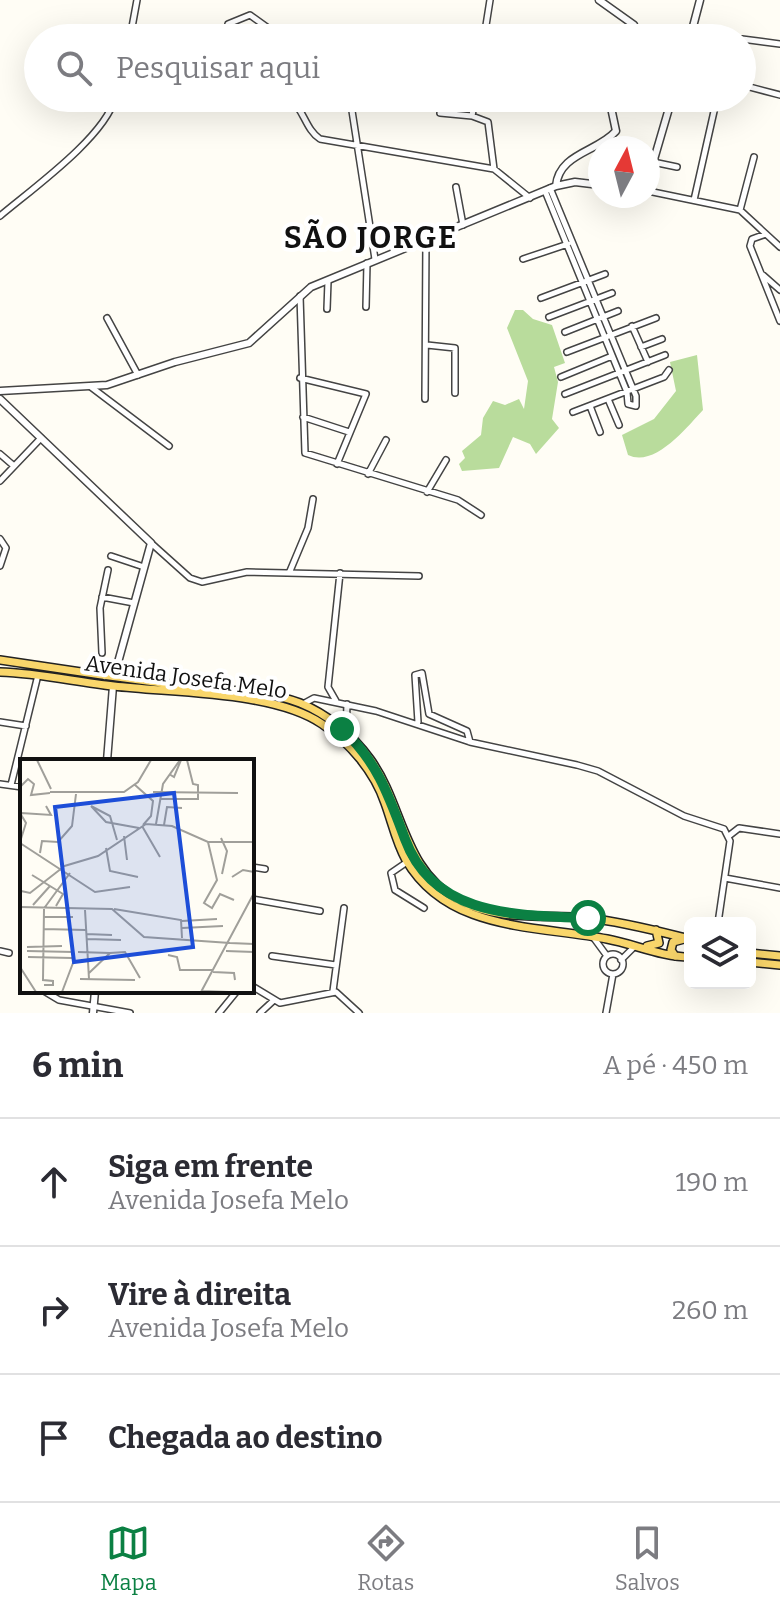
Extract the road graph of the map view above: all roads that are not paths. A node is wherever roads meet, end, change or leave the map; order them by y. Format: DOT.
graph roads {
  1 [pos="137,0"];
  2 [pos="490,0"];
  3 [pos="599,0"];
  4 [pos="700,0"];
  5 [pos="133,24"];
  6 [pos="228,24"];
  7 [pos="263,24"];
  8 [pos="486,24"];
  9 [pos="633,24"];
  10 [pos="694,24"];
  11 [pos="756,41"];
  12 [pos="780,44"];
  13 [pos="756,89"];
  14 [pos="780,95"];
  15 [pos="111,112"];
  16 [pos="303,112"];
  17 [pos="353,112"];
  18 [pos="473,112"];
  19 [pos="612,112"];
  20 [pos="668,112"];
  21 [pos="714,112"];
  22 [pos="440,113"];
  23 [pos="472,116"];
  24 [pos="660,138"];
  25 [pos="359,147"];
  26 [pos="754,157"];
  27 [pos="660,163"];
  28 [pos="677,167"];
  29 [pos="494,169"];
  30 [pos="562,171"];
  31 [pos="569,183"];
  32 [pos="588,184"];
  33 [pos="456,187"];
  34 [pos="552,188"];
  35 [pos="660,193"];
  36 [pos="530,198"];
  37 [pos="694,200"];
  38 [pos="740,210"];
  39 [pos="0,216"];
  40 [pos="463,225"];
  41 [pos="767,234"];
  42 [pos="426,239"];
  43 [pos="568,241"];
  44 [pos="780,247"];
  45 [pos="375,259"];
  46 [pos="523,259"];
  47 [pos="367,263"];
  48 [pos="759,271"];
  49 [pos="605,274"];
  50 [pos="328,281"];
  51 [pos="585,282"];
  52 [pos="780,290"];
  53 [pos="612,293"];
  54 [pos="300,295"];
  55 [pos="541,298"];
  56 [pos="592,300"];
  57 [pos="366,307"];
  58 [pos="327,309"];
  59 [pos="618,311"];
  60 [pos="549,317"];
  61 [pos="107,318"];
  62 [pos="600,318"];
  63 [pos="656,318"];
  64 [pos="780,321"];
  65 [pos="632,326"];
  66 [pos="565,332"];
  67 [pos="607,337"];
  68 [pos="662,339"];
  69 [pos="427,345"];
  70 [pos="641,347"];
  71 [pos="567,352"];
  72 [pos="614,355"];
  73 [pos="665,355"];
  74 [pos="648,362"];
  75 [pos="669,370"];
  76 [pos="622,373"];
  77 [pos="138,375"];
  78 [pos="561,377"];
  79 [pos="300,378"];
  80 [pos="91,387"];
  81 [pos="0,391"];
  82 [pos="629,391"];
  83 [pos="455,393"];
  84 [pos="565,394"];
  85 [pos="0,399"];
  86 [pos="425,399"];
  87 [pos="608,399"];
  88 [pos="590,406"];
  89 [pos="573,412"];
  90 [pos="303,417"];
  91 [pos="619,425"];
  92 [pos="349,432"];
  93 [pos="600,432"];
  94 [pos="41,438"];
  95 [pos="386,440"];
  96 [pos="169,446"];
  97 [pos="0,454"];
  98 [pos="446,460"];
  99 [pos="337,464"];
  100 [pos="14,466"];
  101 [pos="368,474"];
  102 [pos="0,481"];
  103 [pos="427,492"];
  104 [pos="313,499"];
  105 [pos="481,515"];
  106 [pos="0,539"];
  107 [pos="151,543"];
  108 [pos="111,556"];
  109 [pos="1,563"];
  110 [pos="144,567"];
  111 [pos="108,570"];
  112 [pos="290,571"];
  113 [pos="340,573"];
  114 [pos="419,576"];
  115 [pos="102,597"];
  116 [pos="134,603"];
  117 [pos="102,653"];
  118 [pos="0,660"];
  119 [pos="117,666"];
  120 [pos="0,672"];
  121 [pos="38,674"];
  122 [pos="104,677"];
  123 [pos="122,679"];
  124 [pos="113,686"];
  125 [pos="328,687"];
  126 [pos="314,698"];
  127 [pos="337,702"];
  128 [pos="302,704"];
  129 [pos="347,704"];
  130 [pos="0,722"];
  131 [pos="418,722"];
  132 [pos="26,726"];
  133 [pos="346,733"];
  134 [pos="470,742"];
  135 [pos="107,759"];
  136 [pos="0,784"];
  137 [pos="11,785"];
  138 [pos="20,787"];
  139 [pos="780,834"];
  140 [pos="730,835"];
  141 [pos="407,862"];
  142 [pos="254,867"];
  143 [pos="265,869"];
  144 [pos="725,878"];
  145 [pos="780,888"];
  146 [pos="254,899"];
  147 [pos="344,908"];
  148 [pos="424,908"];
  149 [pos="320,911"];
  150 [pos="719,917"];
  151 [pos="656,930"];
  152 [pos="593,936"];
  153 [pos="684,938"];
  154 [pos="617,941"];
  155 [pos="684,941"];
  156 [pos="637,946"];
  157 [pos="0,951"];
  158 [pos="9,953"];
  159 [pos="756,954"];
  160 [pos="272,956"];
  161 [pos="675,956"];
  162 [pos="780,956"];
  163 [pos="615,957"];
  164 [pos="684,957"];
  165 [pos="756,963"];
  166 [pos="336,965"];
  167 [pos="780,965"];
  168 [pos="613,974"];
  169 [pos="254,987"];
  170 [pos="333,991"];
  171 [pos="47,993"];
  172 [pos="235,993"];
  173 [pos="273,1001"];
  174 [pos="94,1009"];
  175 [pos="261,1012"];
  176 [pos="130,1013"];
  177 [pos="219,1013"];
  178 [pos="271,1013"];
  179 [pos="359,1013"];
  180 [pos="606,1013"];
  1 -- 5 [label="street"];
  2 -- 8 [label="street"];
  3 -- 9 [label="street"];
  4 -- 10 [label="street"];
  6 -- 7 [label="street"];
  11 -- 12 [label="street"];
  13 -- 14 [label="street"];
  15 -- 39 [label="street"];
  16 -- 25 [label="street"];
  17 -- 25 [label="street"];
  18 -- 23 [label="street"];
  19 -- 30 [label="street"];
  20 -- 24 [label="street"];
  21 -- 37 [label="street"];
  22 -- 23 [label="street"];
  23 -- 29 [label="street"];
  25 -- 29 [label="street"];
  25 -- 45 [label="street"];
  26 -- 38 [label="street"];
  27 -- 28 [label="street"];
  29 -- 36 [label="street"];
  30 -- 31 [label="street"];
  30 -- 34 [label="street"];
  30 -- 34 [label="street"];
  31 -- 32 [label="street"];
  31 -- 34 [label="street"];
  33 -- 40 [label="street"];
  34 -- 36 [label="street"];
  34 -- 43 [label="street"];
  35 -- 37 [label="street"];
  36 -- 40 [label="street"];
  37 -- 38 [label="street"];
  38 -- 41 [label="street"];
  40 -- 42 [label="street"];
  41 -- 44 [label="street"];
  41 -- 48 [label="street"];
  42 -- 45 [label="street"];
  42 -- 69 [label="street"];
  43 -- 46 [label="street"];
  43 -- 51 [label="street"];
  45 -- 47 [label="street"];
  47 -- 50 [label="street"];
  47 -- 57 [label="street"];
  48 -- 52 [label="street"];
  48 -- 64 [label="street"];
  49 -- 51 [label="street"];
  50 -- 54 [label="street"];
  50 -- 58 [label="street"];
  51 -- 55 [label="street"];
  51 -- 56 [label="street"];
  53 -- 56 [label="street"];
  54 -- 77 [label="street"];
  54 -- 79 [label="street"];
  56 -- 60 [label="street"];
  56 -- 62 [label="street"];
  59 -- 62 [label="street"];
  61 -- 77 [label="street"];
  62 -- 66 [label="street"];
  62 -- 67 [label="street"];
  63 -- 65 [label="street"];
  65 -- 67 [label="street"];
  65 -- 70 [label="street"];
  67 -- 71 [label="street"];
  67 -- 72 [label="street"];
  68 -- 70 [label="street"];
  69 -- 83 [label="street"];
  69 -- 86 [label="street"];
  70 -- 74 [label="street"];
  72 -- 76 [label="street"];
  72 -- 78 [label="street"];
  73 -- 74 [label="street"];
  74 -- 76 [label="street"];
  75 -- 82 [label="street"];
  76 -- 82 [label="street"];
  76 -- 84 [label="street"];
  77 -- 80 [label="street"];
  79 -- 90 [label="street"];
  79 -- 92 [label="street"];
  80 -- 81 [label="street"];
  80 -- 96 [label="street"];
  82 -- 87 [label="street"];
  85 -- 94 [label="street"];
  87 -- 88 [label="street"];
  87 -- 91 [label="street"];
  88 -- 89 [label="street"];
  88 -- 93 [label="street"];
  90 -- 92 [label="street"];
  90 -- 99 [label="street"];
  92 -- 99 [label="street"];
  94 -- 100 [label="street"];
  94 -- 107 [label="street"];
  95 -- 101 [label="street"];
  97 -- 100 [label="street"];
  98 -- 103 [label="street"];
  99 -- 101 [label="street"];
  100 -- 102 [label="street"];
  101 -- 103 [label="street"];
  103 -- 105 [label="street"];
  104 -- 112 [label="street"];
  106 -- 109 [label="street"];
  107 -- 110 [label="street"];
  107 -- 112 [label="street"];
  108 -- 110 [label="street"];
  110 -- 116 [label="street"];
  111 -- 115 [label="street"];
  112 -- 113 [label="street"];
  113 -- 114 [label="street"];
  113 -- 125 [label="street"];
  115 -- 116 [label="street"];
  115 -- 117 [label="street"];
  116 -- 119 [label="street"];
  118 -- 122 [label="main road, Avenida Josefa Melo"];
  119 -- 122 [label="street"];
  119 -- 123 [label="street"];
  120 -- 121 [label="main road, Avenida Josefa Melo"];
  121 -- 124 [label="main road, Avenida Josefa Melo"];
  121 -- 132 [label="street"];
  122 -- 123 [label="main road, Avenida Josefa Melo"];
  123 -- 128 [label="main road, Avenida Josefa Melo"];
  124 -- 135 [label="street"];
  124 -- 141 [label="main road, Avenida Josefa Melo"];
  125 -- 126 [label="street"];
  125 -- 127 [label="street"];
  126 -- 127 [label="street"];
  126 -- 128 [label="street"];
  127 -- 129 [label="street"];
  128 -- 133 [label="main road, Avenida Josefa Melo"];
  129 -- 131 [label="street"];
  129 -- 133 [label="street"];
  130 -- 132 [label="street"];
  131 -- 134 [label="street"];
  131 -- 134 [label="street"];
  132 -- 137 [label="street"];
  133 -- 151 [label="main road, Avenida Josefa Melo"];
  134 -- 140 [label="street"];
  136 -- 137 [label="street"];
  137 -- 138 [label="street"];
  139 -- 140 [label="street"];
  140 -- 144 [label="street"];
  141 -- 148 [label="street"];
  141 -- 152 [label="main road, Avenida Josefa Melo"];
  142 -- 143 [label="street"];
  144 -- 145 [label="street"];
  144 -- 150 [label="street"];
  146 -- 149 [label="street"];
  147 -- 166 [label="street"];
  151 -- 153 [label="main road, Avenida Josefa Melo"];
  151 -- 156 [label="main road"];
  152 -- 154 [label="main road, Avenida Josefa Melo"];
  152 -- 163 [label="street"];
  154 -- 156 [label="main road, Avenida Josefa Melo"];
  154 -- 163 [label="street"];
  155 -- 161 [label="main road"];
  156 -- 161 [label="main road, Avenida Josefa Melo"];
  156 -- 163 [label="street"];
  157 -- 158 [label="street"];
  159 -- 162 [label="main road"];
  160 -- 166 [label="street"];
  161 -- 164 [label="main road, Avenida Josefa Melo"];
  163 -- 168 [label="street"];
  163 -- 168 [label="street"];
  165 -- 167 [label="main road"];
  166 -- 170 [label="street"];
  168 -- 180 [label="street"];
  169 -- 173 [label="street"];
  170 -- 173 [label="street"];
  170 -- 179 [label="street"];
  171 -- 174 [label="street"];
  172 -- 177 [label="street"];
  173 -- 175 [label="street"];
  174 -- 176 [label="street"];
  175 -- 178 [label="street"];
}
